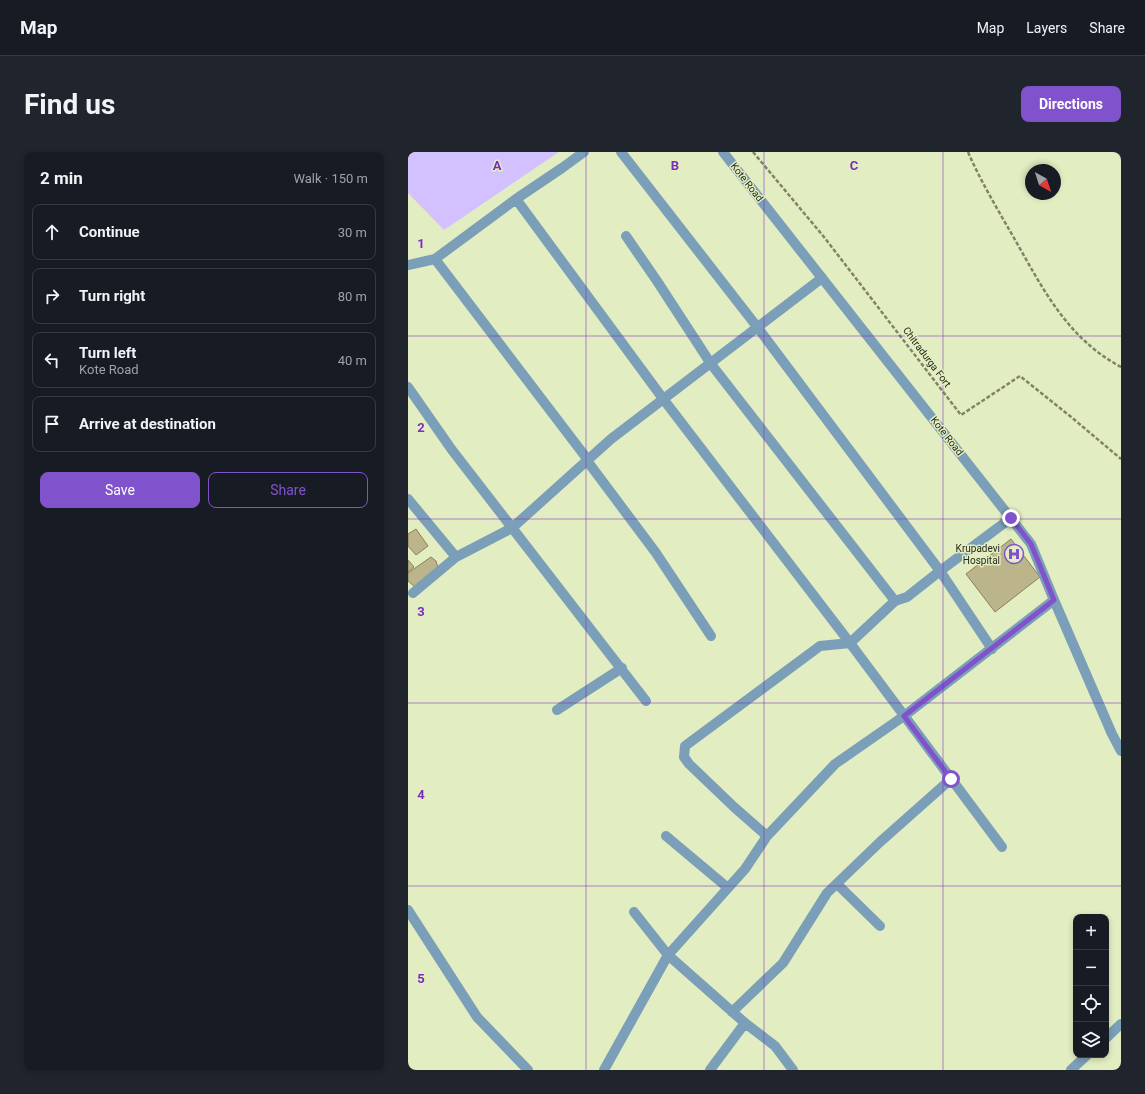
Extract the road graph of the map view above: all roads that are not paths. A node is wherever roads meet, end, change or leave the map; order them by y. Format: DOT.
graph roads {
  1 [pos="584,152"];
  2 [pos="621,152"];
  3 [pos="723,152"];
  4 [pos="516,199"];
  5 [pos="626,236"];
  6 [pos="435,259"];
  7 [pos="408,264"];
  8 [pos="822,278"];
  9 [pos="758,328"];
  10 [pos="711,364"];
  11 [pos="408,387"];
  12 [pos="664,400"];
  13 [pos="588,460"];
  14 [pos="408,499"];
  15 [pos="1011,518"];
  16 [pos="512,528"];
  17 [pos="456,557"];
  18 [pos="940,571"];
  19 [pos="413,593"];
  20 [pos="1054,600"];
  21 [pos="895,601"];
  22 [pos="711,636"];
  23 [pos="850,643"];
  24 [pos="992,649"];
  25 [pos="622,668"];
  26 [pos="646,701"];
  27 [pos="557,710"];
  28 [pos="904,716"];
  29 [pos="1121,750"];
  30 [pos="951,779"];
  31 [pos="666,836"];
  32 [pos="767,836"];
  33 [pos="1002,847"];
  34 [pos="837,884"];
  35 [pos="728,888"];
  36 [pos="408,910"];
  37 [pos="634,912"];
  38 [pos="880,926"];
  39 [pos="668,956"];
  40 [pos="732,1012"];
  41 [pos="745,1023"];
  42 [pos="1121,1024"];
  43 [pos="1109,1035"];
  44 [pos="1084,1058"];
  45 [pos="528,1070"];
  46 [pos="604,1070"];
  47 [pos="710,1070"];
  48 [pos="793,1070"];
  49 [pos="1071,1070"];
  1 -- 4 [label="street"];
  2 -- 9 [label="street"];
  3 -- 8 [label="street, Kote Road"];
  4 -- 6 [label="street"];
  4 -- 12 [label="street"];
  5 -- 10 [label="street"];
  6 -- 7 [label="street"];
  6 -- 13 [label="street"];
  8 -- 9 [label="street"];
  8 -- 15 [label="street, Kote Road"];
  9 -- 10 [label="street"];
  9 -- 18 [label="street"];
  10 -- 12 [label="street"];
  10 -- 21 [label="street"];
  11 -- 16 [label="street"];
  12 -- 13 [label="street"];
  12 -- 23 [label="street"];
  13 -- 16 [label="street"];
  13 -- 22 [label="street"];
  14 -- 17 [label="street"];
  15 -- 18 [label="street"];
  15 -- 20 [label="street, Kote Road"];
  16 -- 17 [label="street"];
  16 -- 25 [label="street"];
  17 -- 19 [label="street"];
  18 -- 21 [label="street"];
  18 -- 24 [label="street"];
  20 -- 24 [label="street"];
  20 -- 29 [label="street, Kote Road"];
  21 -- 23 [label="street"];
  23 -- 28 [label="street"];
  23 -- 32 [label="street"];
  24 -- 28 [label="street"];
  25 -- 26 [label="street"];
  25 -- 27 [label="street"];
  28 -- 30 [label="street"];
  28 -- 32 [label="street"];
  30 -- 33 [label="street"];
  30 -- 34 [label="street"];
  31 -- 35 [label="street"];
  32 -- 35 [label="street"];
  34 -- 38 [label="street"];
  34 -- 40 [label="street"];
  35 -- 39 [label="street"];
  36 -- 45 [label="street"];
  37 -- 39 [label="street"];
  39 -- 40 [label="street"];
  39 -- 46 [label="street"];
  40 -- 41 [label="street"];
  41 -- 47 [label="street"];
  41 -- 48 [label="street"];
  42 -- 43 [label="street"];
  44 -- 49 [label="street"];
}
